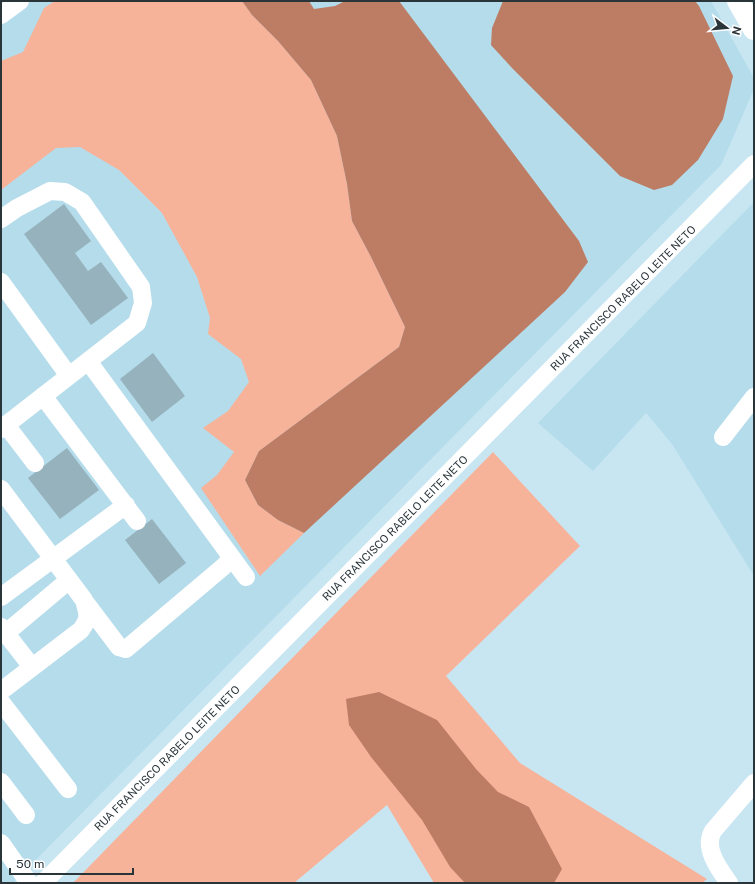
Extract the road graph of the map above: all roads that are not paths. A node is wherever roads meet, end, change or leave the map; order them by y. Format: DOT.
graph roads {
  1 [pos="20,1"];
  2 [pos="738,1"];
  3 [pos="1,15"];
  4 [pos="754,29"];
  5 [pos="752,169"];
  6 [pos="1,219"];
  7 [pos="1,282"];
  8 [pos="88,362"];
  9 [pos="69,376"];
  10 [pos="43,396"];
  11 [pos="754,398"];
  12 [pos="4,427"];
  13 [pos="723,437"];
  14 [pos="35,463"];
  15 [pos="1,489"];
  16 [pos="126,505"];
  17 [pos="137,521"];
  18 [pos="53,558"];
  19 [pos="232,558"];
  20 [pos="246,577"];
  21 [pos="69,580"];
  22 [pos="1,597"];
  23 [pos="84,600"];
  24 [pos="4,630"];
  25 [pos="32,667"];
  26 [pos="1,691"];
  27 [pos="1,702"];
  28 [pos="1,782"];
  29 [pos="754,783"];
  30 [pos="68,789"];
  31 [pos="26,815"];
  32 [pos="1,843"];
  33 [pos="727,882"];
  34 [pos="29,883"];
  35 [pos="43,883"];
  1 -- 3 [label="street"];
  2 -- 4 [label="main road"];
  5 -- 35 [label="street, RUA FRANCISCO RABELO LEITE NETO"];
  6 -- 8 [label="street"];
  7 -- 9 [label="street"];
  8 -- 9 [label="street"];
  8 -- 19 [label="street"];
  9 -- 10 [label="street"];
  10 -- 12 [label="street"];
  10 -- 16 [label="street"];
  11 -- 13 [label="street"];
  12 -- 14 [label="street"];
  15 -- 18 [label="street"];
  16 -- 17 [label="street"];
  16 -- 18 [label="street"];
  18 -- 21 [label="street"];
  18 -- 22 [label="street"];
  19 -- 20 [label="street"];
  19 -- 23 [label="street"];
  21 -- 23 [label="street"];
  21 -- 24 [label="street"];
  23 -- 25 [label="street"];
  24 -- 25 [label="street"];
  25 -- 26 [label="street"];
  27 -- 30 [label="street"];
  28 -- 31 [label="street"];
  29 -- 33 [label="street"];
  32 -- 34 [label="street"];
}
